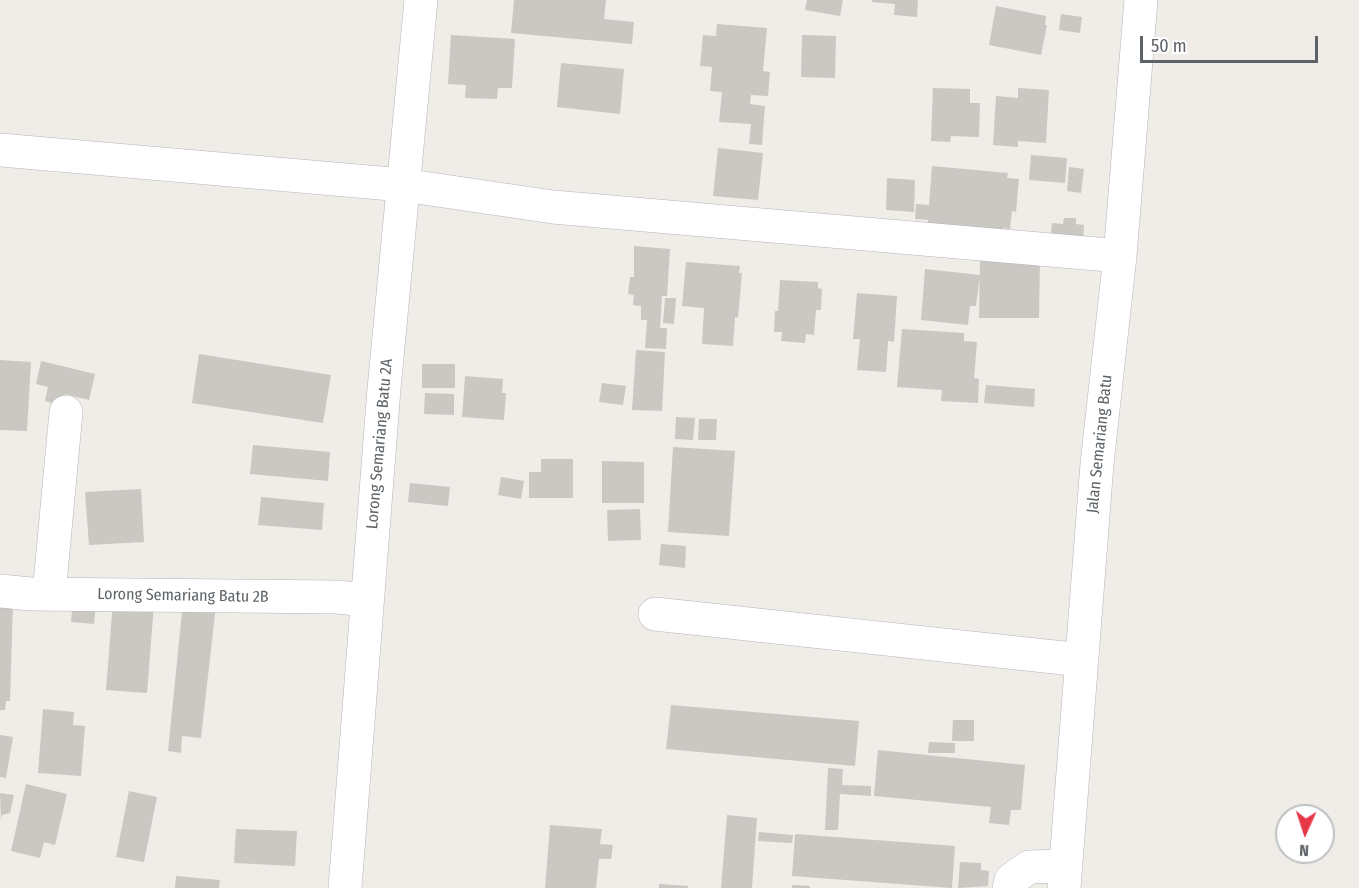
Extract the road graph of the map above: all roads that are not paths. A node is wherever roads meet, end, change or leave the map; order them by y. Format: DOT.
graph roads {
  1 [pos="421,0"];
  2 [pos="1142,0"];
  3 [pos="0,150"];
  4 [pos="404,185"];
  5 [pos="1120,256"];
  6 [pos="66,412"];
  7 [pos="0,591"];
  8 [pos="49,594"];
  9 [pos="367,600"];
  10 [pos="655,614"];
  11 [pos="1082,660"];
  12 [pos="1065,877"];
  13 [pos="345,888"];
  14 [pos="1009,888"];
  1 -- 4 [label="street, Lorong Semariang Batu 2A"];
  2 -- 5 [label="street, Jalan Semariang Batu"];
  3 -- 4 [label="street"];
  4 -- 5 [label="street"];
  4 -- 9 [label="street, Lorong Semariang Batu 2A"];
  5 -- 11 [label="street, Jalan Semariang Batu"];
  6 -- 8 [label="street"];
  7 -- 8 [label="street, Lorong Semariang Batu 2B"];
  8 -- 9 [label="street, Lorong Semariang Batu 2B"];
  9 -- 13 [label="street, Lorong Semariang Batu 2A"];
  10 -- 11 [label="street"];
  11 -- 12 [label="street, Jalan Semariang Batu"];
  12 -- 14 [label="street"];
}
